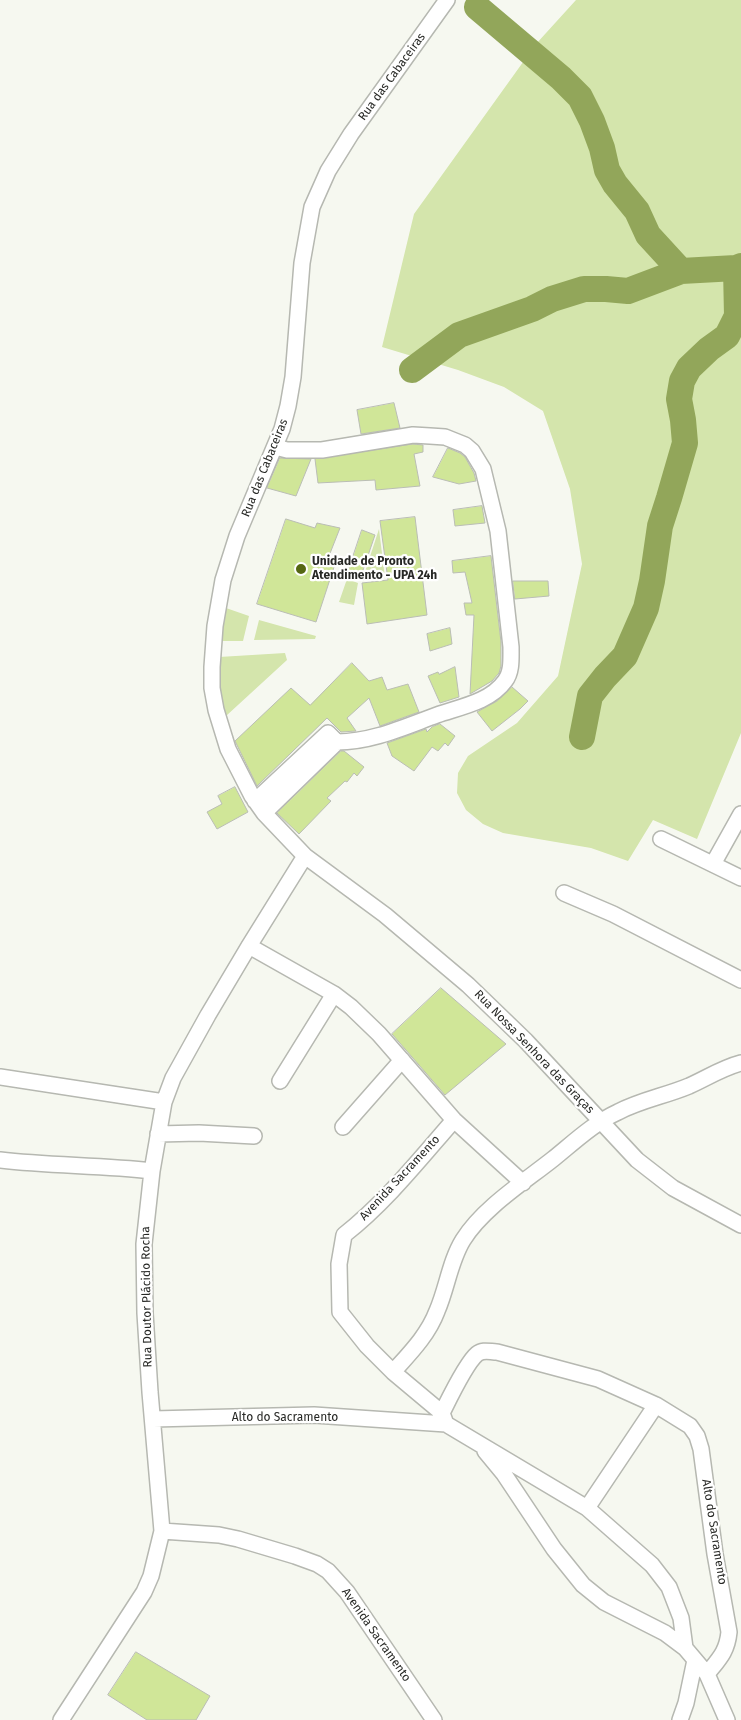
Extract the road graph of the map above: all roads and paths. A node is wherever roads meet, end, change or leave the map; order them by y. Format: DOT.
graph roads {
  1 [pos="447,0"];
  2 [pos="275,447"];
  3 [pos="337,742"];
  4 [pos="255,800"];
  5 [pos="264,813"];
  6 [pos="741,814"];
  7 [pos="661,839"];
  8 [pos="305,856"];
  9 [pos="713,864"];
  10 [pos="741,878"];
  11 [pos="564,893"];
  12 [pos="249,946"];
  13 [pos="741,980"];
  14 [pos="334,994"];
  15 [pos="402,1060"];
  16 [pos="741,1063"];
  17 [pos="0,1077"];
  18 [pos="280,1081"];
  19 [pos="164,1102"];
  20 [pos="454,1120"];
  21 [pos="601,1121"];
  22 [pos="343,1126"];
  23 [pos="158,1134"];
  24 [pos="254,1136"];
  25 [pos="0,1160"];
  26 [pos="152,1171"];
  27 [pos="523,1182"];
  28 [pos="741,1225"];
  29 [pos="394,1372"];
  30 [pos="656,1404"];
  31 [pos="444,1418"];
  32 [pos="153,1419"];
  33 [pos="477,1442"];
  34 [pos="587,1508"];
  35 [pos="162,1531"];
  36 [pos="685,1648"];
  37 [pos="695,1660"];
  38 [pos="707,1674"];
  39 [pos="61,1720"];
  40 [pos="434,1720"];
  41 [pos="680,1720"];
  42 [pos="727,1720"];
  1 -- 2 [label="street, Rua das Cabaceiras"];
  2 -- 3 [label="street"];
  2 -- 4 [label="street, Rua das Cabaceiras"];
  3 -- 4 [label="street"];
  3 -- 5 [label="street"];
  4 -- 5 [label="street, Rua das Cabaceiras"];
  5 -- 8 [label="street, Rua das Cabaceiras"];
  6 -- 9 [label="street"];
  7 -- 9 [label="street"];
  8 -- 12 [label="street, Rua Doutor Plácido Rocha"];
  8 -- 21 [label="street, Rua Nossa Senhora das Graças"];
  9 -- 10 [label="street"];
  11 -- 13 [label="street"];
  12 -- 14 [label="street"];
  12 -- 19 [label="street, Rua Doutor Plácido Rocha"];
  14 -- 15 [label="street"];
  14 -- 18 [label="street"];
  15 -- 20 [label="street"];
  15 -- 22 [label="street"];
  16 -- 21 [label="street"];
  17 -- 19 [label="street"];
  19 -- 23 [label="street, Rua Doutor Plácido Rocha"];
  20 -- 27 [label="street"];
  20 -- 29 [label="street, Avenida Sacramento"];
  21 -- 27 [label="street"];
  21 -- 28 [label="street, Rua Nossa Senhora das Graças"];
  23 -- 24 [label="street"];
  23 -- 26 [label="street, Rua Doutor Plácido Rocha"];
  25 -- 26 [label="street"];
  26 -- 32 [label="street, Rua Doutor Plácido Rocha"];
  27 -- 29 [label="street"];
  29 -- 31 [label="street, Avenida Sacramento"];
  30 -- 31 [label="street, Alto do Sacramento"];
  30 -- 34 [label="street"];
  30 -- 38 [label="street, Alto do Sacramento"];
  31 -- 32 [label="street, Alto do Sacramento"];
  31 -- 33 [label="street, Avenida Sacramento"];
  32 -- 35 [label="street, Rua Doutor Plácido Rocha"];
  33 -- 34 [label="street, Avenida Sacramento"];
  33 -- 36 [label="street, Avenida Sacramento"];
  34 -- 36 [label="street, Avenida Sacramento"];
  35 -- 39 [label="street, Rua Doutor Plácido Rocha"];
  35 -- 40 [label="street, Avenida Sacramento"];
  36 -- 37 [label="street, Avenida Sacramento"];
  37 -- 38 [label="street, Avenida Sacramento"];
  37 -- 41 [label="street"];
  38 -- 42 [label="street, Avenida Sacramento"];
}
